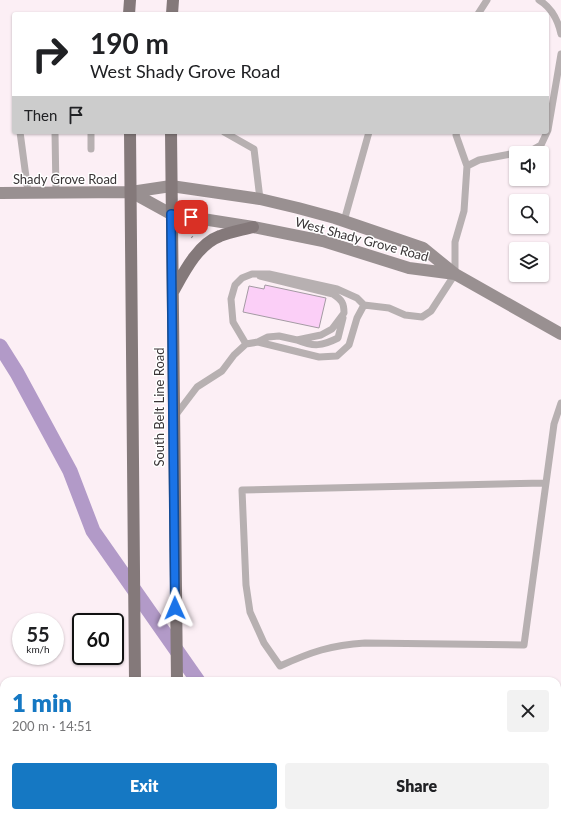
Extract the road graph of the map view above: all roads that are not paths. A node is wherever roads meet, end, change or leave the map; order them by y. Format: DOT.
graph roads {
  1 [pos="130,0"];
  2 [pos="173,0"];
  3 [pos="487,0"];
  4 [pos="539,0"];
  5 [pos="129,12"];
  6 [pos="172,12"];
  7 [pos="479,12"];
  8 [pos="561,34"];
  9 [pos="561,54"];
  10 [pos="549,124"];
  11 [pos="20,134"];
  12 [pos="55,134"];
  13 [pos="91,134"];
  14 [pos="130,134"];
  15 [pos="171,134"];
  16 [pos="228,134"];
  17 [pos="368,134"];
  18 [pos="456,134"];
  19 [pos="546,134"];
  20 [pos="91,149"];
  21 [pos="467,166"];
  22 [pos="171,186"];
  23 [pos="28,192"];
  24 [pos="56,192"];
  25 [pos="131,192"];
  26 [pos="0,193"];
  27 [pos="260,199"];
  28 [pos="171,214"];
  29 [pos="344,221"];
  30 [pos="253,227"];
  31 [pos="252,274"];
  32 [pos="455,274"];
  33 [pos="172,293"];
  34 [pos="364,305"];
  35 [pos="344,313"];
  36 [pos="561,334"];
  37 [pos="297,340"];
  38 [pos="258,342"];
  39 [pos="246,344"];
  40 [pos="561,403"];
  41 [pos="173,419"];
  42 [pos="545,483"];
  43 [pos="135,677"];
  44 [pos="176,677"];
  1 -- 5 [label="main road"];
  2 -- 6 [label="main road"];
  3 -- 7 [label="lane"];
  4 -- 8 [label="lane"];
  9 -- 10 [label="lane"];
  11 -- 23 [label="lane"];
  12 -- 24 [label="lane"];
  13 -- 20 [label="lane"];
  14 -- 25 [label="main road, South Belt Line Road"];
  15 -- 22 [label="main road, South Belt Line Road"];
  16 -- 27 [label="lane"];
  17 -- 29 [label="lane"];
  18 -- 21 [label="lane"];
  19 -- 21 [label="lane"];
  21 -- 32 [label="lane"];
  22 -- 25 [label="main road, West Shady Grove Road"];
  22 -- 27 [label="main road, West Shady Grove Road"];
  22 -- 28 [label="main road, South Belt Line Road"];
  23 -- 24 [label="main road, Shady Grove Road"];
  23 -- 26 [label="main road, Shady Grove Road"];
  24 -- 25 [label="main road, Shady Grove Road"];
  25 -- 28 [label="main road, West Shady Grove Road"];
  25 -- 43 [label="main road, South Belt Line Road"];
  27 -- 29 [label="main road, West Shady Grove Road"];
  28 -- 30 [label="main road, West Shady Grove Road"];
  28 -- 33 [label="main road, South Belt Line Road"];
  29 -- 32 [label="main road, West Shady Grove Road"];
  30 -- 32 [label="main road, West Shady Grove Road"];
  30 -- 33 [label="main road"];
  31 -- 34 [label="lane"];
  31 -- 35 [label="lane"];
  31 -- 39 [label="lane"];
  32 -- 34 [label="lane"];
  32 -- 36 [label="main road, West Shady Grove Road"];
  33 -- 41 [label="main road, South Belt Line Road"];
  34 -- 38 [label="lane"];
  35 -- 37 [label="lane"];
  35 -- 37 [label="lane"];
  37 -- 38 [label="lane"];
  38 -- 39 [label="lane"];
  39 -- 41 [label="lane"];
  40 -- 42 [label="lane"];
  41 -- 44 [label="main road, South Belt Line Road"];
  42 -- 42 [label="lane"];
}
